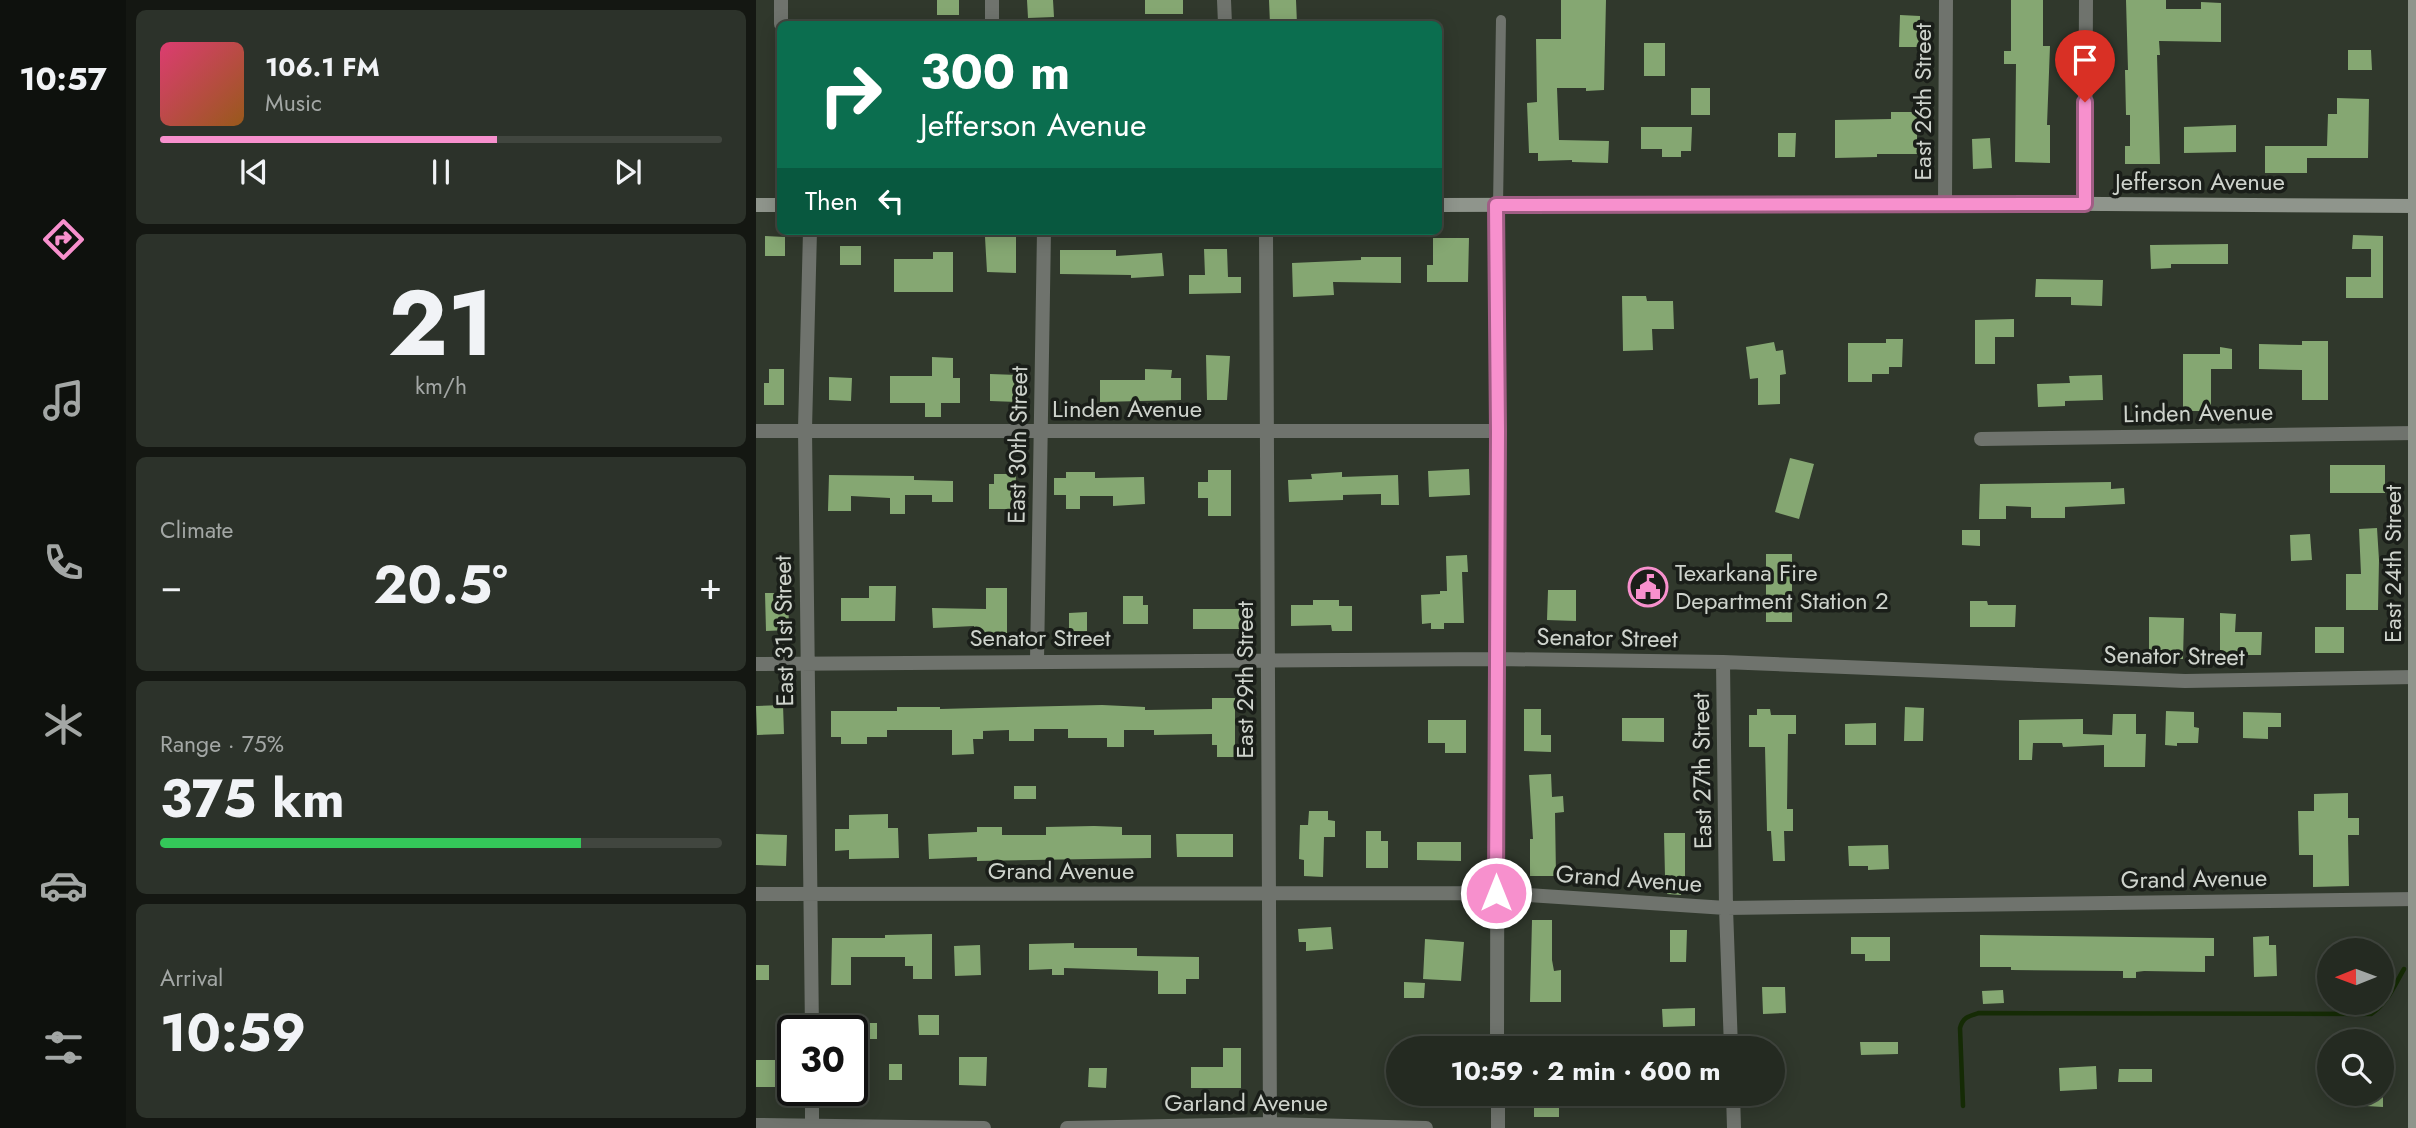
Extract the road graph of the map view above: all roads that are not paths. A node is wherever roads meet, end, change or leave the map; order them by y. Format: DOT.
graph roads {
  1 [pos="781,0"];
  2 [pos="992,0"];
  3 [pos="1224,0"];
  4 [pos="1946,0"];
  5 [pos="2086,0"];
  6 [pos="2416,0"];
  7 [pos="1501,20"];
  8 [pos="781,21"];
  9 [pos="992,21"];
  10 [pos="1225,21"];
  11 [pos="1945,203"];
  12 [pos="2085,204"];
  13 [pos="756,205"];
  14 [pos="777,205"];
  15 [pos="1442,205"];
  16 [pos="1497,205"];
  17 [pos="2416,206"];
  18 [pos="810,235"];
  19 [pos="1044,235"];
  20 [pos="1265,235"];
  21 [pos="805,429"];
  22 [pos="756,431"];
  23 [pos="1498,431"];
  24 [pos="1041,432"];
  25 [pos="1266,432"];
  26 [pos="2416,433"];
  27 [pos="1981,439"];
  28 [pos="1496,659"];
  29 [pos="1037,661"];
  30 [pos="1268,661"];
  31 [pos="1723,662"];
  32 [pos="756,664"];
  33 [pos="807,664"];
  34 [pos="2416,668"];
  35 [pos="2416,677"];
  36 [pos="1496,893"];
  37 [pos="756,894"];
  38 [pos="811,894"];
  39 [pos="1269,894"];
  40 [pos="2416,899"];
  41 [pos="1726,908"];
  42 [pos="812,1015"];
  43 [pos="1497,1036"];
  44 [pos="1731,1036"];
  45 [pos="812,1106"];
  46 [pos="1497,1106"];
  47 [pos="1733,1106"];
  48 [pos="756,1125"];
  49 [pos="1270,1126"];
  50 [pos="812,1127"];
  51 [pos="984,1128"];
  52 [pos="1067,1128"];
  53 [pos="1426,1128"];
  54 [pos="1498,1128"];
  55 [pos="1734,1128"];
  56 [pos="2415,1128"];
  1 -- 8 [label="street"];
  2 -- 9 [label="street"];
  3 -- 10 [label="street"];
  4 -- 11 [label="street, East 26th Street"];
  5 -- 12 [label="street"];
  6 -- 17 [label="main road, East 24th Street"];
  7 -- 16 [label="lane"];
  11 -- 12 [label="main road, Jefferson Avenue"];
  11 -- 16 [label="main road, Jefferson Avenue"];
  12 -- 17 [label="main road, Jefferson Avenue"];
  13 -- 14 [label="main road"];
  15 -- 16 [label="main road, Jefferson Avenue"];
  16 -- 23 [label="street"];
  17 -- 26 [label="main road, East 24th Street"];
  18 -- 21 [label="street, East 31st Street"];
  19 -- 24 [label="street, East 30th Street"];
  20 -- 25 [label="street, East 29th Street"];
  21 -- 22 [label="street, Linden Avenue"];
  21 -- 24 [label="street, Linden Avenue"];
  21 -- 33 [label="street, East 31st Street"];
  23 -- 25 [label="street, Linden Avenue"];
  23 -- 28 [label="street"];
  24 -- 25 [label="street, Linden Avenue"];
  24 -- 29 [label="street, East 30th Street"];
  25 -- 30 [label="street, East 29th Street"];
  26 -- 27 [label="street, Linden Avenue"];
  26 -- 34 [label="main road, East 24th Street"];
  28 -- 30 [label="street, Senator Street"];
  28 -- 31 [label="street, Senator Street"];
  28 -- 36 [label="street"];
  29 -- 30 [label="street, Senator Street"];
  29 -- 33 [label="street, Senator Street"];
  30 -- 39 [label="street, East 29th Street"];
  31 -- 35 [label="street, Senator Street"];
  31 -- 41 [label="street, East 27th Street"];
  32 -- 33 [label="street, Senator Street"];
  33 -- 38 [label="street, East 31st Street"];
  34 -- 35 [label="main road, East 24th Street"];
  35 -- 40 [label="main road, East 24th Street"];
  36 -- 39 [label="street, Grand Avenue"];
  36 -- 41 [label="street, Grand Avenue"];
  36 -- 43 [label="street"];
  37 -- 38 [label="street, Grand Avenue"];
  38 -- 39 [label="street, Grand Avenue"];
  38 -- 42 [label="street, East 31st Street"];
  39 -- 49 [label="street, East 29th Street"];
  40 -- 41 [label="street, Grand Avenue"];
  40 -- 56 [label="main road, East 24th Street"];
  41 -- 44 [label="street, East 27th Street"];
  45 -- 50 [label="street"];
  46 -- 54 [label="street"];
  47 -- 55 [label="street"];
  48 -- 50 [label="street"];
  49 -- 52 [label="street, Garland Avenue"];
  49 -- 53 [label="street, Garland Avenue"];
  50 -- 51 [label="street"];
}
